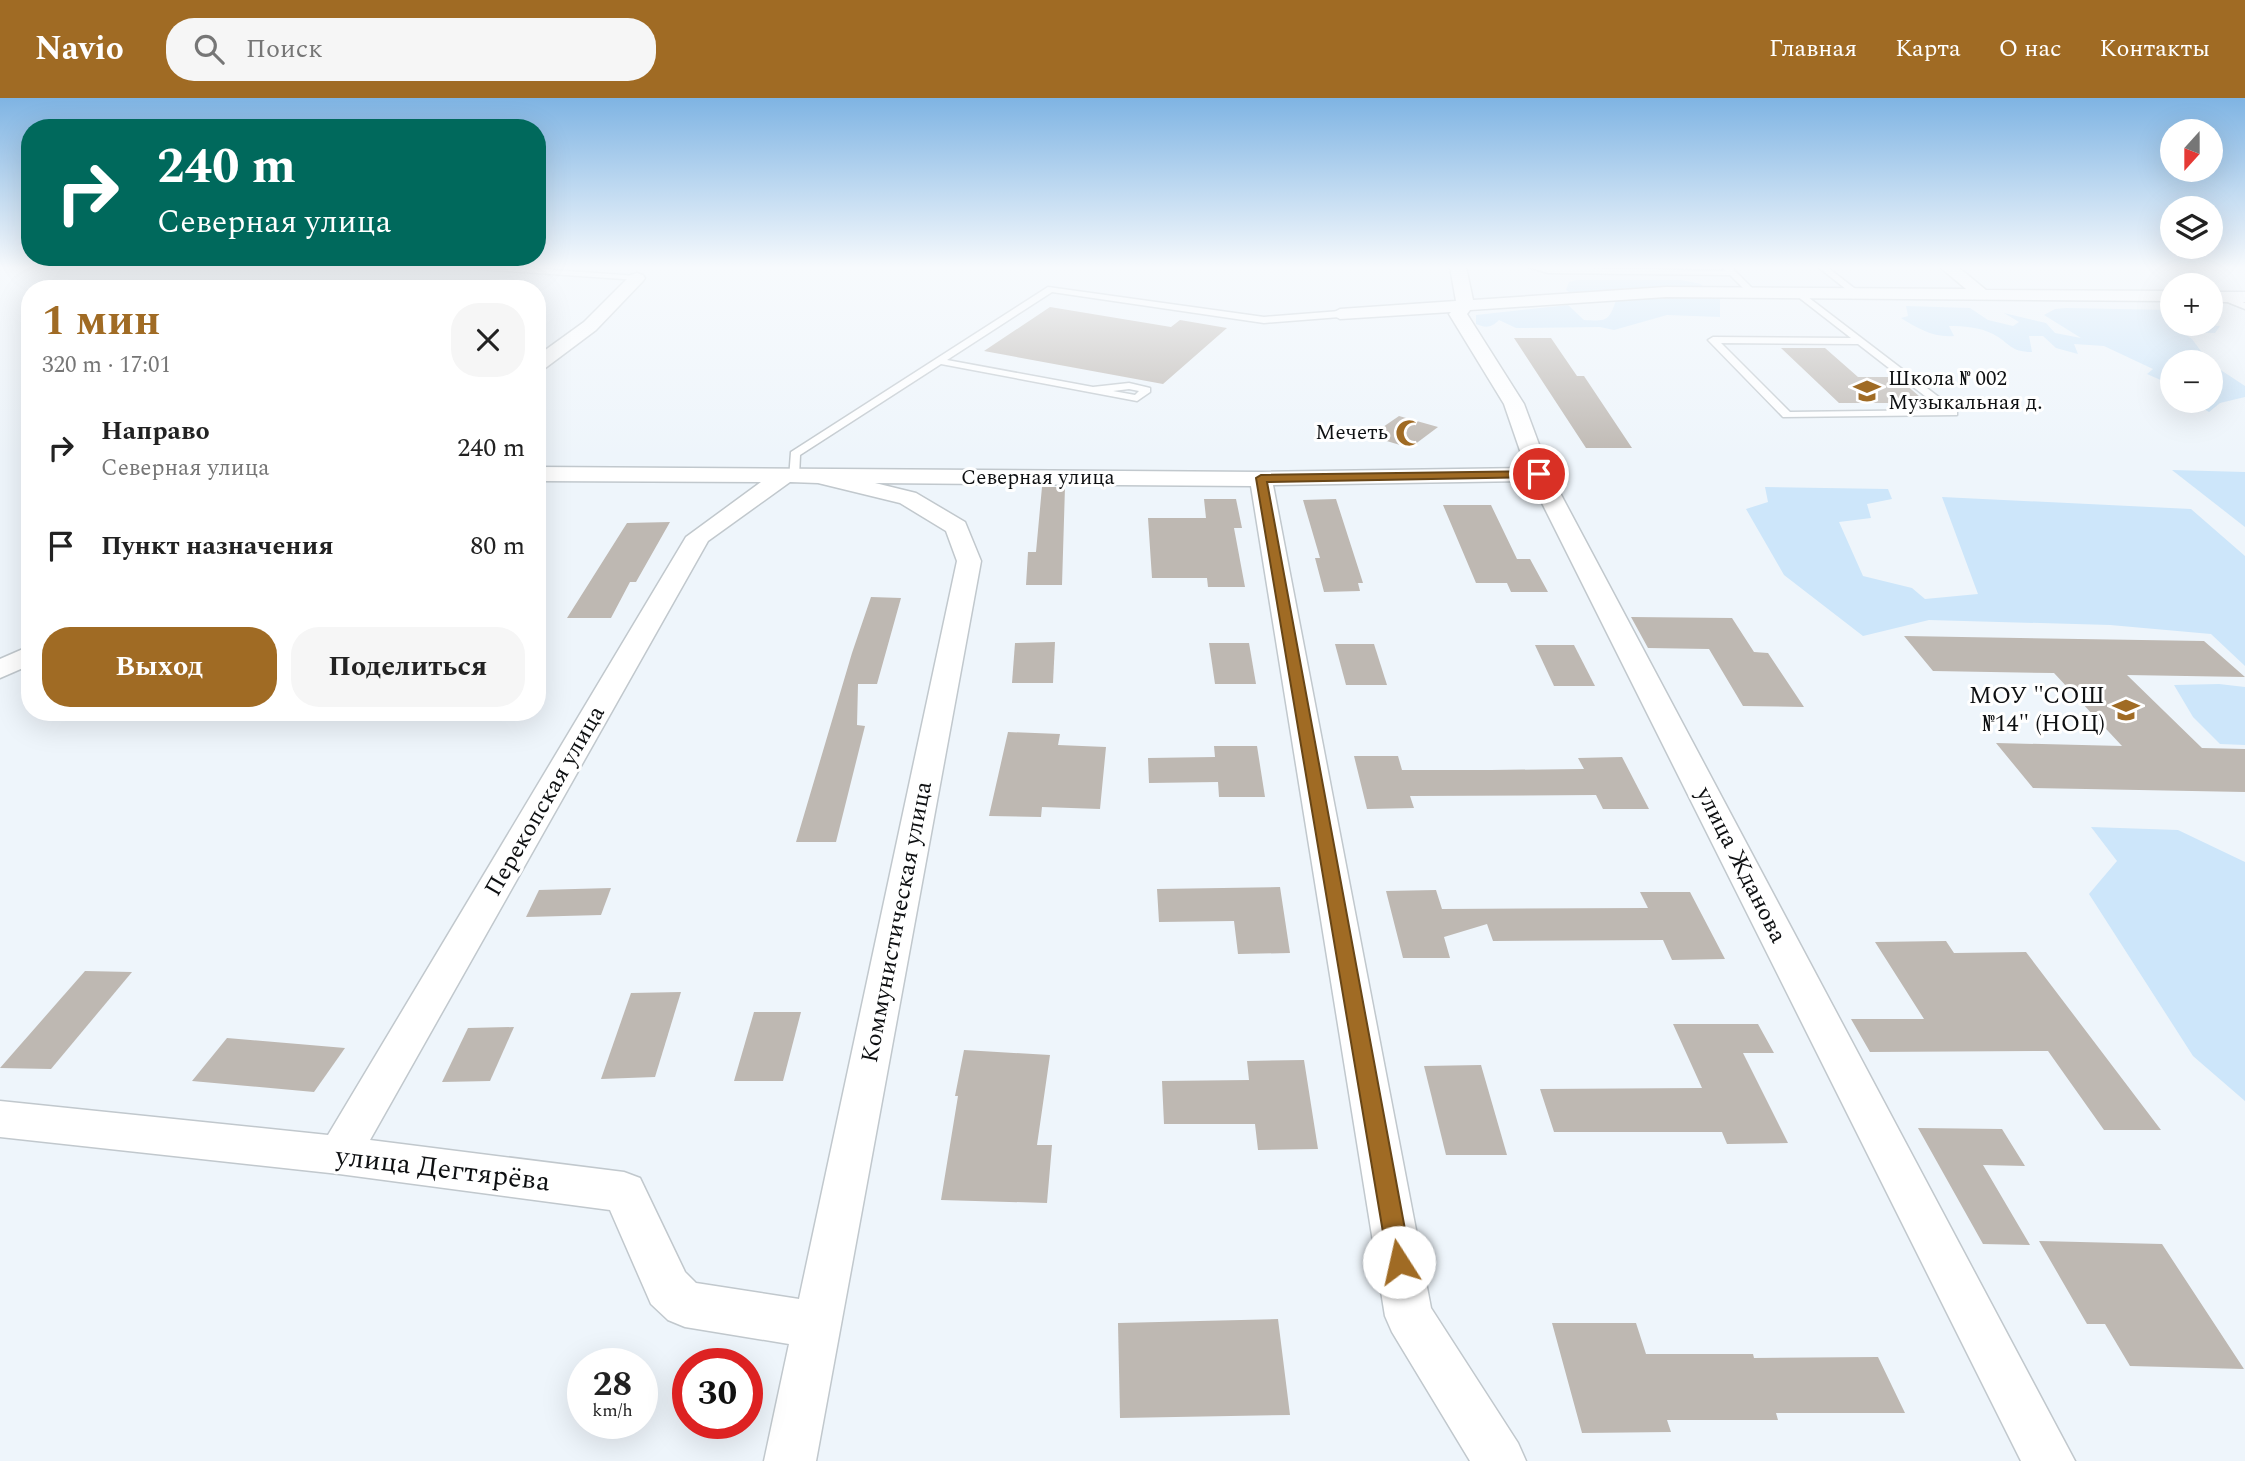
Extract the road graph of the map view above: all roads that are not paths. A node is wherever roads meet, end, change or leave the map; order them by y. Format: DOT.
graph roads {
  1 [pos="584,331"];
  2 [pos="986,331"];
  3 [pos="1468,331"];
  4 [pos="1848,331"];
  5 [pos="1861,341"];
  6 [pos="546,358"];
  7 [pos="939,361"];
  8 [pos="1090,390"];
  9 [pos="546,474"];
  10 [pos="1539,474"];
  11 [pos="799,477"];
  12 [pos="1261,478"];
  13 [pos="21,659"];
  14 [pos="0,670"];
  15 [pos="0,1119"];
  16 [pos="339,1156"];
  17 [pos="817,1325"];
  18 [pos="790,1461"];
  19 [pos="1500,1461"];
  20 [pos="2049,1461"];
  1 -- 6 [label="street"];
  2 -- 7 [label="lane"];
  3 -- 10 [label="street, улица Жданова"];
  4 -- 5 [label="lane"];
  5 -- 5 [label="lane"];
  7 -- 8 [label="lane"];
  7 -- 11 [label="lane"];
  9 -- 11 [label="street, Северная улица"];
  10 -- 12 [label="street, Северная улица"];
  10 -- 20 [label="street, улица Жданова"];
  11 -- 12 [label="street, Северная улица"];
  11 -- 16 [label="street, Перекопская улица"];
  11 -- 17 [label="street, Коммунистическая улица"];
  12 -- 19 [label="street"];
  13 -- 14 [label="street"];
  15 -- 16 [label="street, улица Дегтярёва"];
  16 -- 17 [label="street, улица Дегтярёва"];
  17 -- 18 [label="street, Коммунистическая улица"];
}
